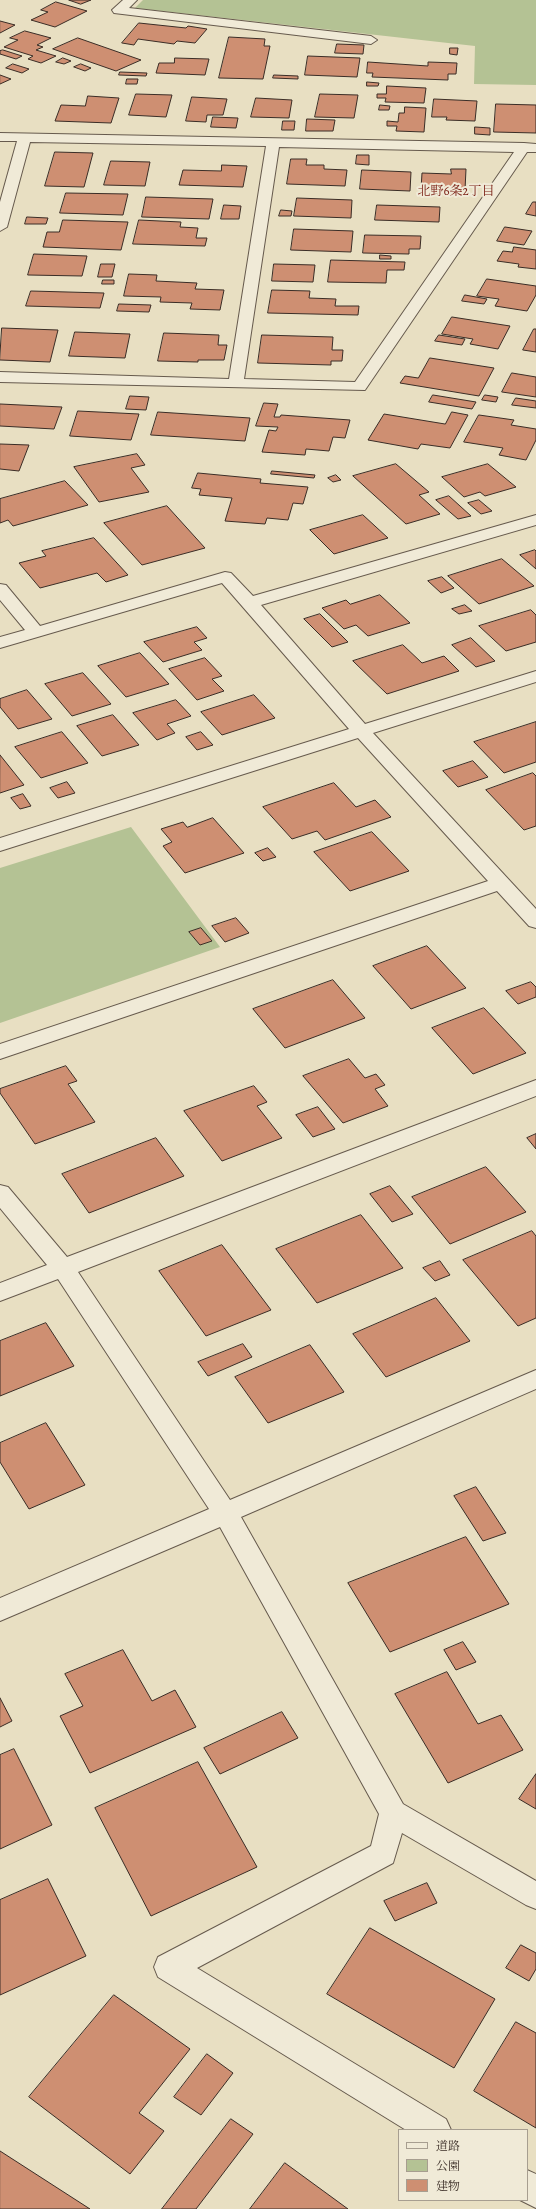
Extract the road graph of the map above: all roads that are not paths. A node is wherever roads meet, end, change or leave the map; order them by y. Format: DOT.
graph roads {
  1 [pos="131,0"];
  2 [pos="371,40"];
  3 [pos="0,137"];
  4 [pos="25,137"];
  5 [pos="273,142"];
  6 [pos="530,148"];
  7 [pos="0,228"];
  8 [pos="0,377"];
  9 [pos="236,383"];
  10 [pos="536,520"];
  11 [pos="0,589"];
  12 [pos="250,603"];
  13 [pos="36,632"];
  14 [pos="0,643"];
  15 [pos="536,676"];
  16 [pos="361,731"];
  17 [pos="0,845"];
  18 [pos="502,883"];
  19 [pos="536,921"];
  20 [pos="0,1052"];
  21 [pos="536,1088"];
  22 [pos="0,1193"];
  23 [pos="63,1268"];
  24 [pos="0,1292"];
  25 [pos="536,1379"];
  26 [pos="226,1514"];
  27 [pos="0,1610"];
  28 [pos="393,1813"];
  29 [pos="536,1896"];
  30 [pos="433,2129"];
  1 -- 2 [label="street"];
  3 -- 4 [label="street"];
  4 -- 5 [label="street"];
  4 -- 7 [label="street"];
  5 -- 6 [label="street"];
  5 -- 9 [label="street"];
  6 -- 9 [label="street"];
  8 -- 9 [label="street"];
  10 -- 12 [label="street"];
  11 -- 13 [label="street"];
  12 -- 13 [label="street"];
  12 -- 16 [label="street"];
  13 -- 14 [label="street"];
  15 -- 16 [label="street"];
  16 -- 17 [label="street"];
  16 -- 18 [label="street"];
  18 -- 19 [label="street"];
  18 -- 20 [label="street"];
  21 -- 23 [label="street"];
  22 -- 23 [label="street"];
  23 -- 24 [label="street"];
  23 -- 26 [label="street"];
  25 -- 26 [label="street"];
  26 -- 27 [label="street"];
  26 -- 28 [label="street"];
  28 -- 29 [label="street"];
  28 -- 30 [label="street"];
}
